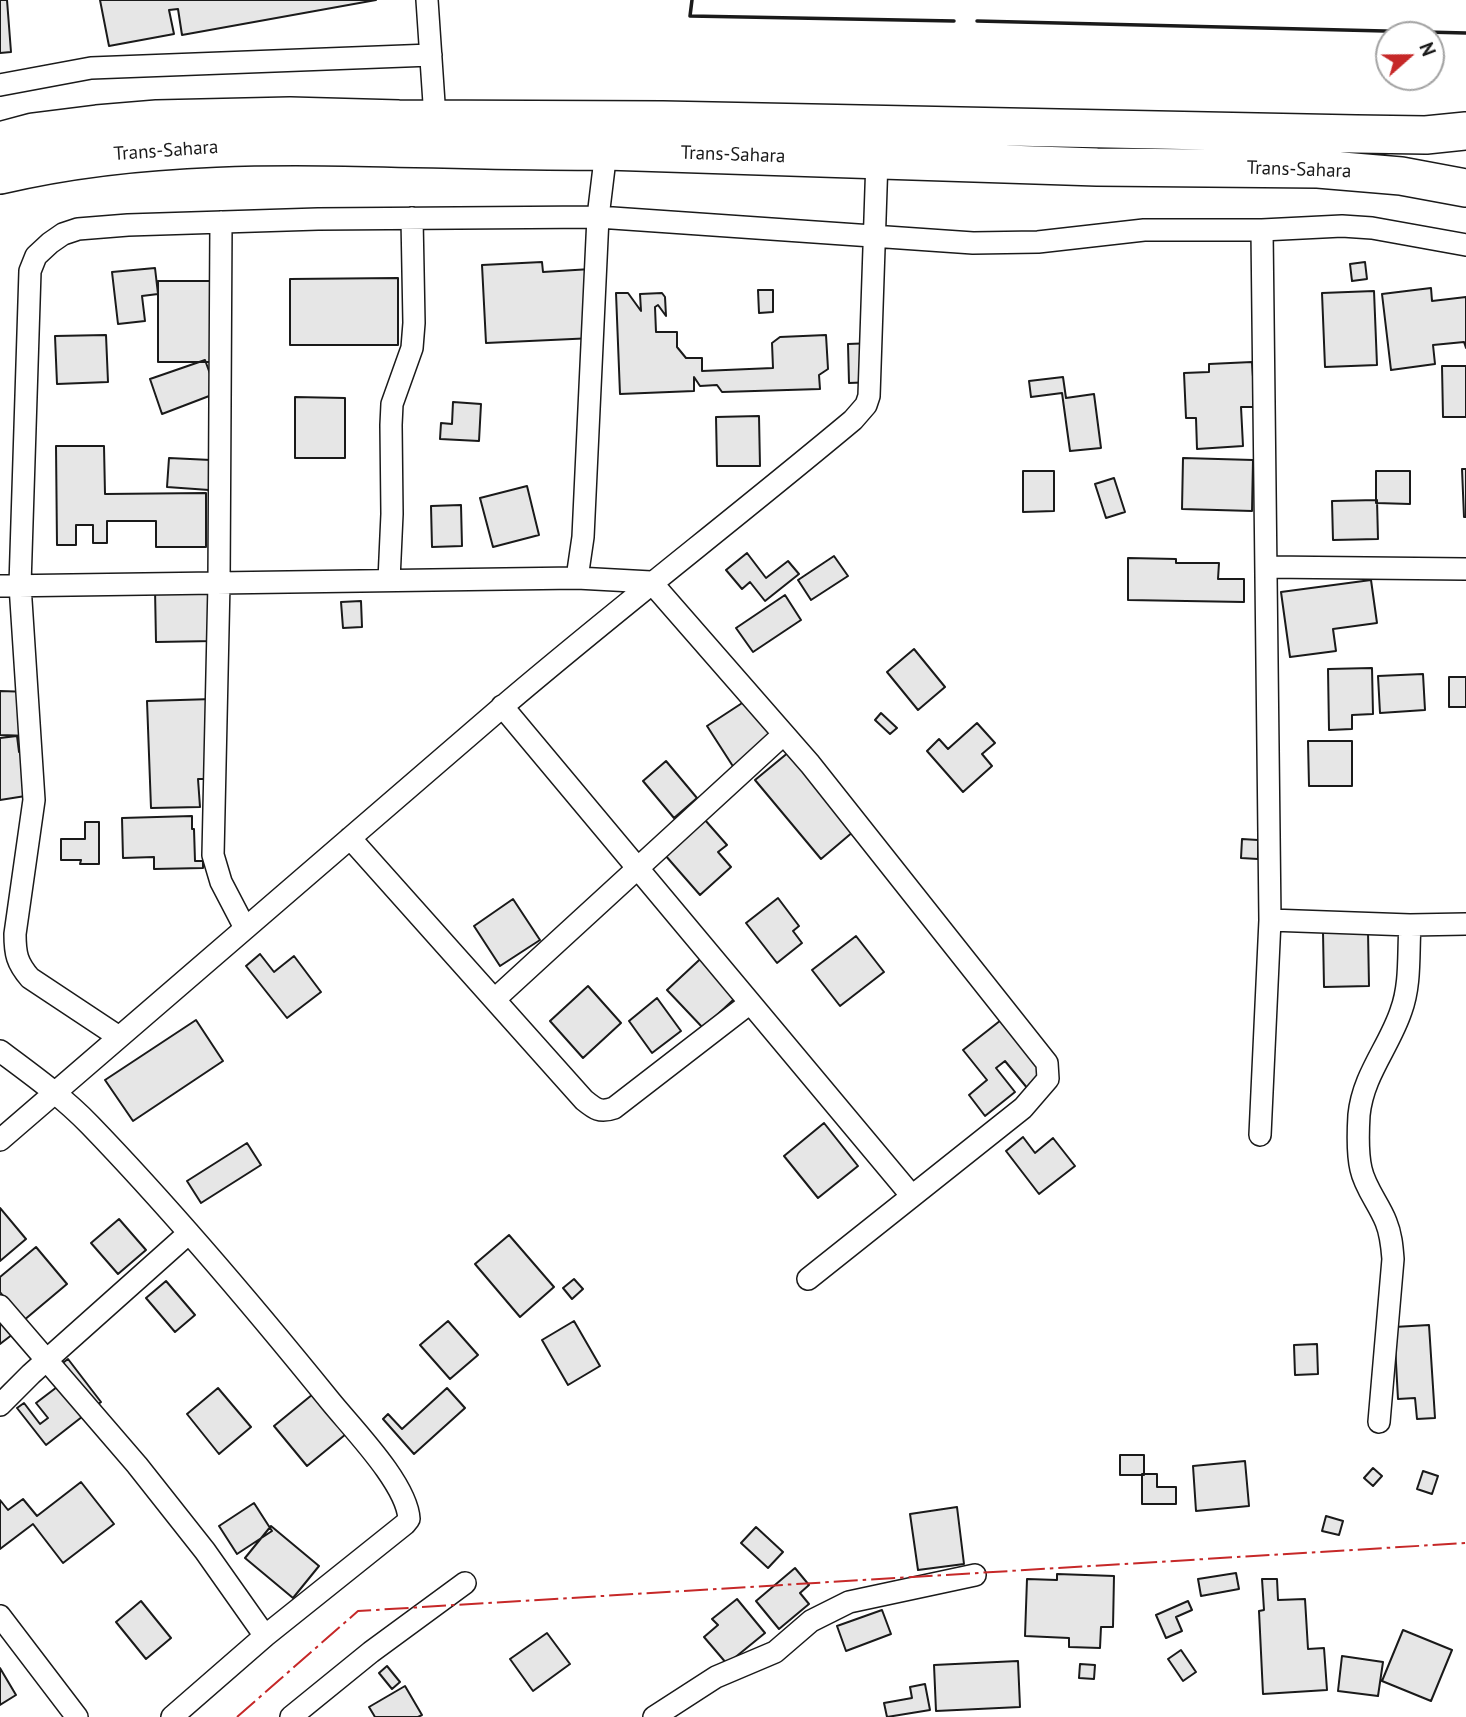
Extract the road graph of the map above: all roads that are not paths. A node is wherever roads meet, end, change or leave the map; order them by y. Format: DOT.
graph roads {
  1 [pos="427,0"];
  2 [pos="431,55"];
  3 [pos="0,85"];
  4 [pos="435,118"];
  5 [pos="1466,131"];
  6 [pos="0,141"];
  7 [pos="606,151"];
  8 [pos="877,159"];
  9 [pos="0,175"];
  10 [pos="1466,188"];
  11 [pos="598,217"];
  12 [pos="412,218"];
  13 [pos="221,222"];
  14 [pos="1262,230"];
  15 [pos="874,236"];
  16 [pos="1466,245"];
  17 [pos="1266,567"];
  18 [pos="1466,569"];
  19 [pos="577,578"];
  20 [pos="389,580"];
  21 [pos="652,582"];
  22 [pos="219,583"];
  23 [pos="10,586"];
  24 [pos="502,706"];
  25 [pos="783,734"];
  26 [pos="350,838"];
  27 [pos="638,867"];
  28 [pos="1270,920"];
  29 [pos="1466,924"];
  30 [pos="1410,925"];
  31 [pos="245,928"];
  32 [pos="495,999"];
  33 [pos="750,1003"];
  34 [pos="119,1037"];
  35 [pos="0,1051"];
  36 [pos="55,1093"];
  37 [pos="1260,1135"];
  38 [pos="0,1140"];
  39 [pos="912,1195"];
  40 [pos="188,1233"];
  41 [pos="808,1279"];
  42 [pos="0,1306"];
  43 [pos="46,1361"];
  44 [pos="0,1405"];
  45 [pos="1379,1422"];
  46 [pos="975,1575"];
  47 [pos="465,1583"];
  48 [pos="0,1616"];
  49 [pos="265,1636"];
  50 [pos="77,1717"];
  51 [pos="172,1717"];
  52 [pos="291,1717"];
  53 [pos="654,1717"];
  1 -- 2 [label="street"];
  2 -- 3 [label="street"];
  2 -- 4 [label="street"];
  4 -- 5 [label="highway, Trans-Sahara"];
  4 -- 6 [label="highway, Trans-Sahara"];
  7 -- 8 [label="highway, Trans-Sahara"];
  7 -- 9 [label="highway, Trans-Sahara"];
  7 -- 11 [label="street"];
  8 -- 10 [label="highway, Trans-Sahara"];
  8 -- 15 [label="street"];
  11 -- 12 [label="street"];
  11 -- 15 [label="street"];
  11 -- 19 [label="street"];
  12 -- 13 [label="street"];
  12 -- 20 [label="street"];
  13 -- 22 [label="street"];
  13 -- 23 [label="street"];
  14 -- 15 [label="street"];
  14 -- 16 [label="street"];
  14 -- 17 [label="street"];
  15 -- 21 [label="street"];
  17 -- 18 [label="street"];
  17 -- 28 [label="street"];
  19 -- 20 [label="street"];
  19 -- 21 [label="street"];
  20 -- 22 [label="street"];
  21 -- 24 [label="street"];
  21 -- 25 [label="street"];
  22 -- 23 [label="street"];
  22 -- 31 [label="street"];
  23 -- 34 [label="street"];
  24 -- 26 [label="street"];
  24 -- 27 [label="street"];
  25 -- 27 [label="street"];
  25 -- 39 [label="street"];
  26 -- 31 [label="street"];
  26 -- 32 [label="street"];
  27 -- 32 [label="street"];
  27 -- 33 [label="street"];
  28 -- 30 [label="street"];
  28 -- 37 [label="street"];
  29 -- 30 [label="street"];
  30 -- 45 [label="street"];
  31 -- 34 [label="street"];
  32 -- 33 [label="street"];
  33 -- 39 [label="street"];
  34 -- 36 [label="street"];
  35 -- 36 [label="street"];
  36 -- 38 [label="street"];
  36 -- 40 [label="street"];
  39 -- 41 [label="street"];
  40 -- 43 [label="street"];
  40 -- 49 [label="street"];
  42 -- 43 [label="street"];
  43 -- 44 [label="street"];
  43 -- 49 [label="street"];
  46 -- 53 [label="street"];
  47 -- 52 [label="street"];
  48 -- 50 [label="street"];
  49 -- 51 [label="street"];
}
